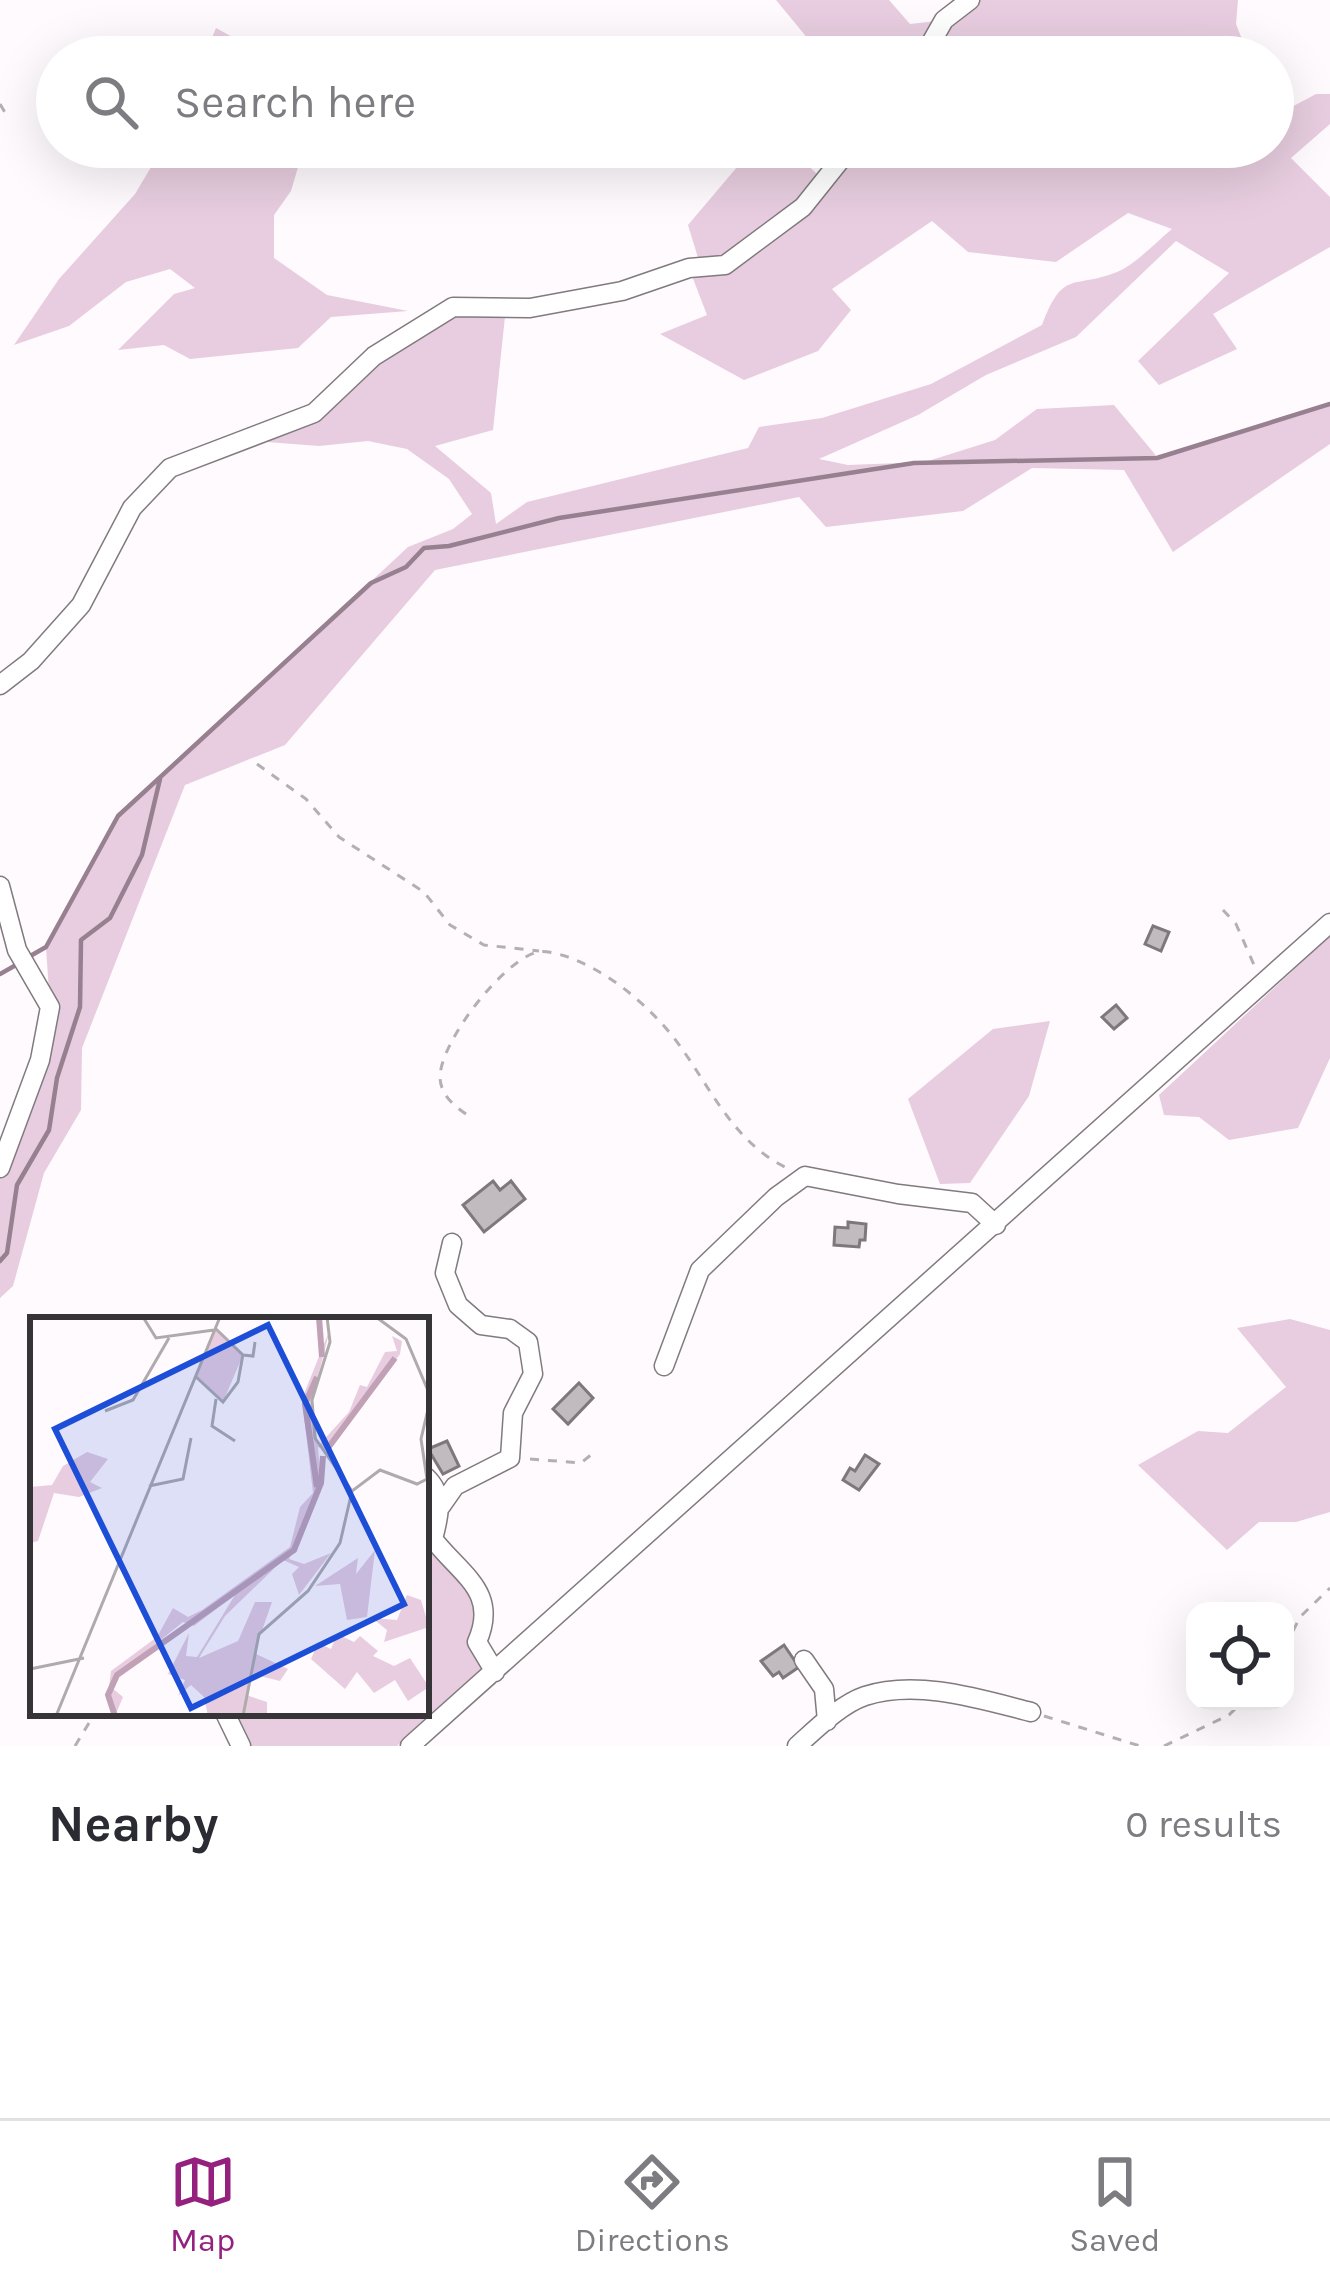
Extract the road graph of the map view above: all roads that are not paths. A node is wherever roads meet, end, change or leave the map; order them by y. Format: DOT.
graph roads {
  1 [pos="970,0"];
  2 [pos="935,36"];
  3 [pos="834,168"];
  4 [pos="0,685"];
  5 [pos="0,886"];
  6 [pos="1330,922"];
  7 [pos="0,1168"];
  8 [pos="996,1225"];
  9 [pos="452,1244"];
  10 [pos="664,1366"];
  11 [pos="429,1480"];
  12 [pos="441,1506"];
  13 [pos="804,1660"];
  14 [pos="495,1672"];
  15 [pos="1031,1712"];
  16 [pos="226,1716"];
  17 [pos="826,1721"];
  18 [pos="241,1746"];
  19 [pos="410,1746"];
  20 [pos="797,1746"];
  1 -- 2 [label="street"];
  3 -- 4 [label="street"];
  5 -- 7 [label="street"];
  6 -- 8 [label="street"];
  8 -- 10 [label="street"];
  8 -- 14 [label="street"];
  9 -- 12 [label="street"];
  11 -- 12 [label="street"];
  12 -- 14 [label="street"];
  13 -- 17 [label="street"];
  14 -- 19 [label="street"];
  15 -- 17 [label="street"];
  16 -- 18 [label="street"];
  17 -- 20 [label="street"];
}
